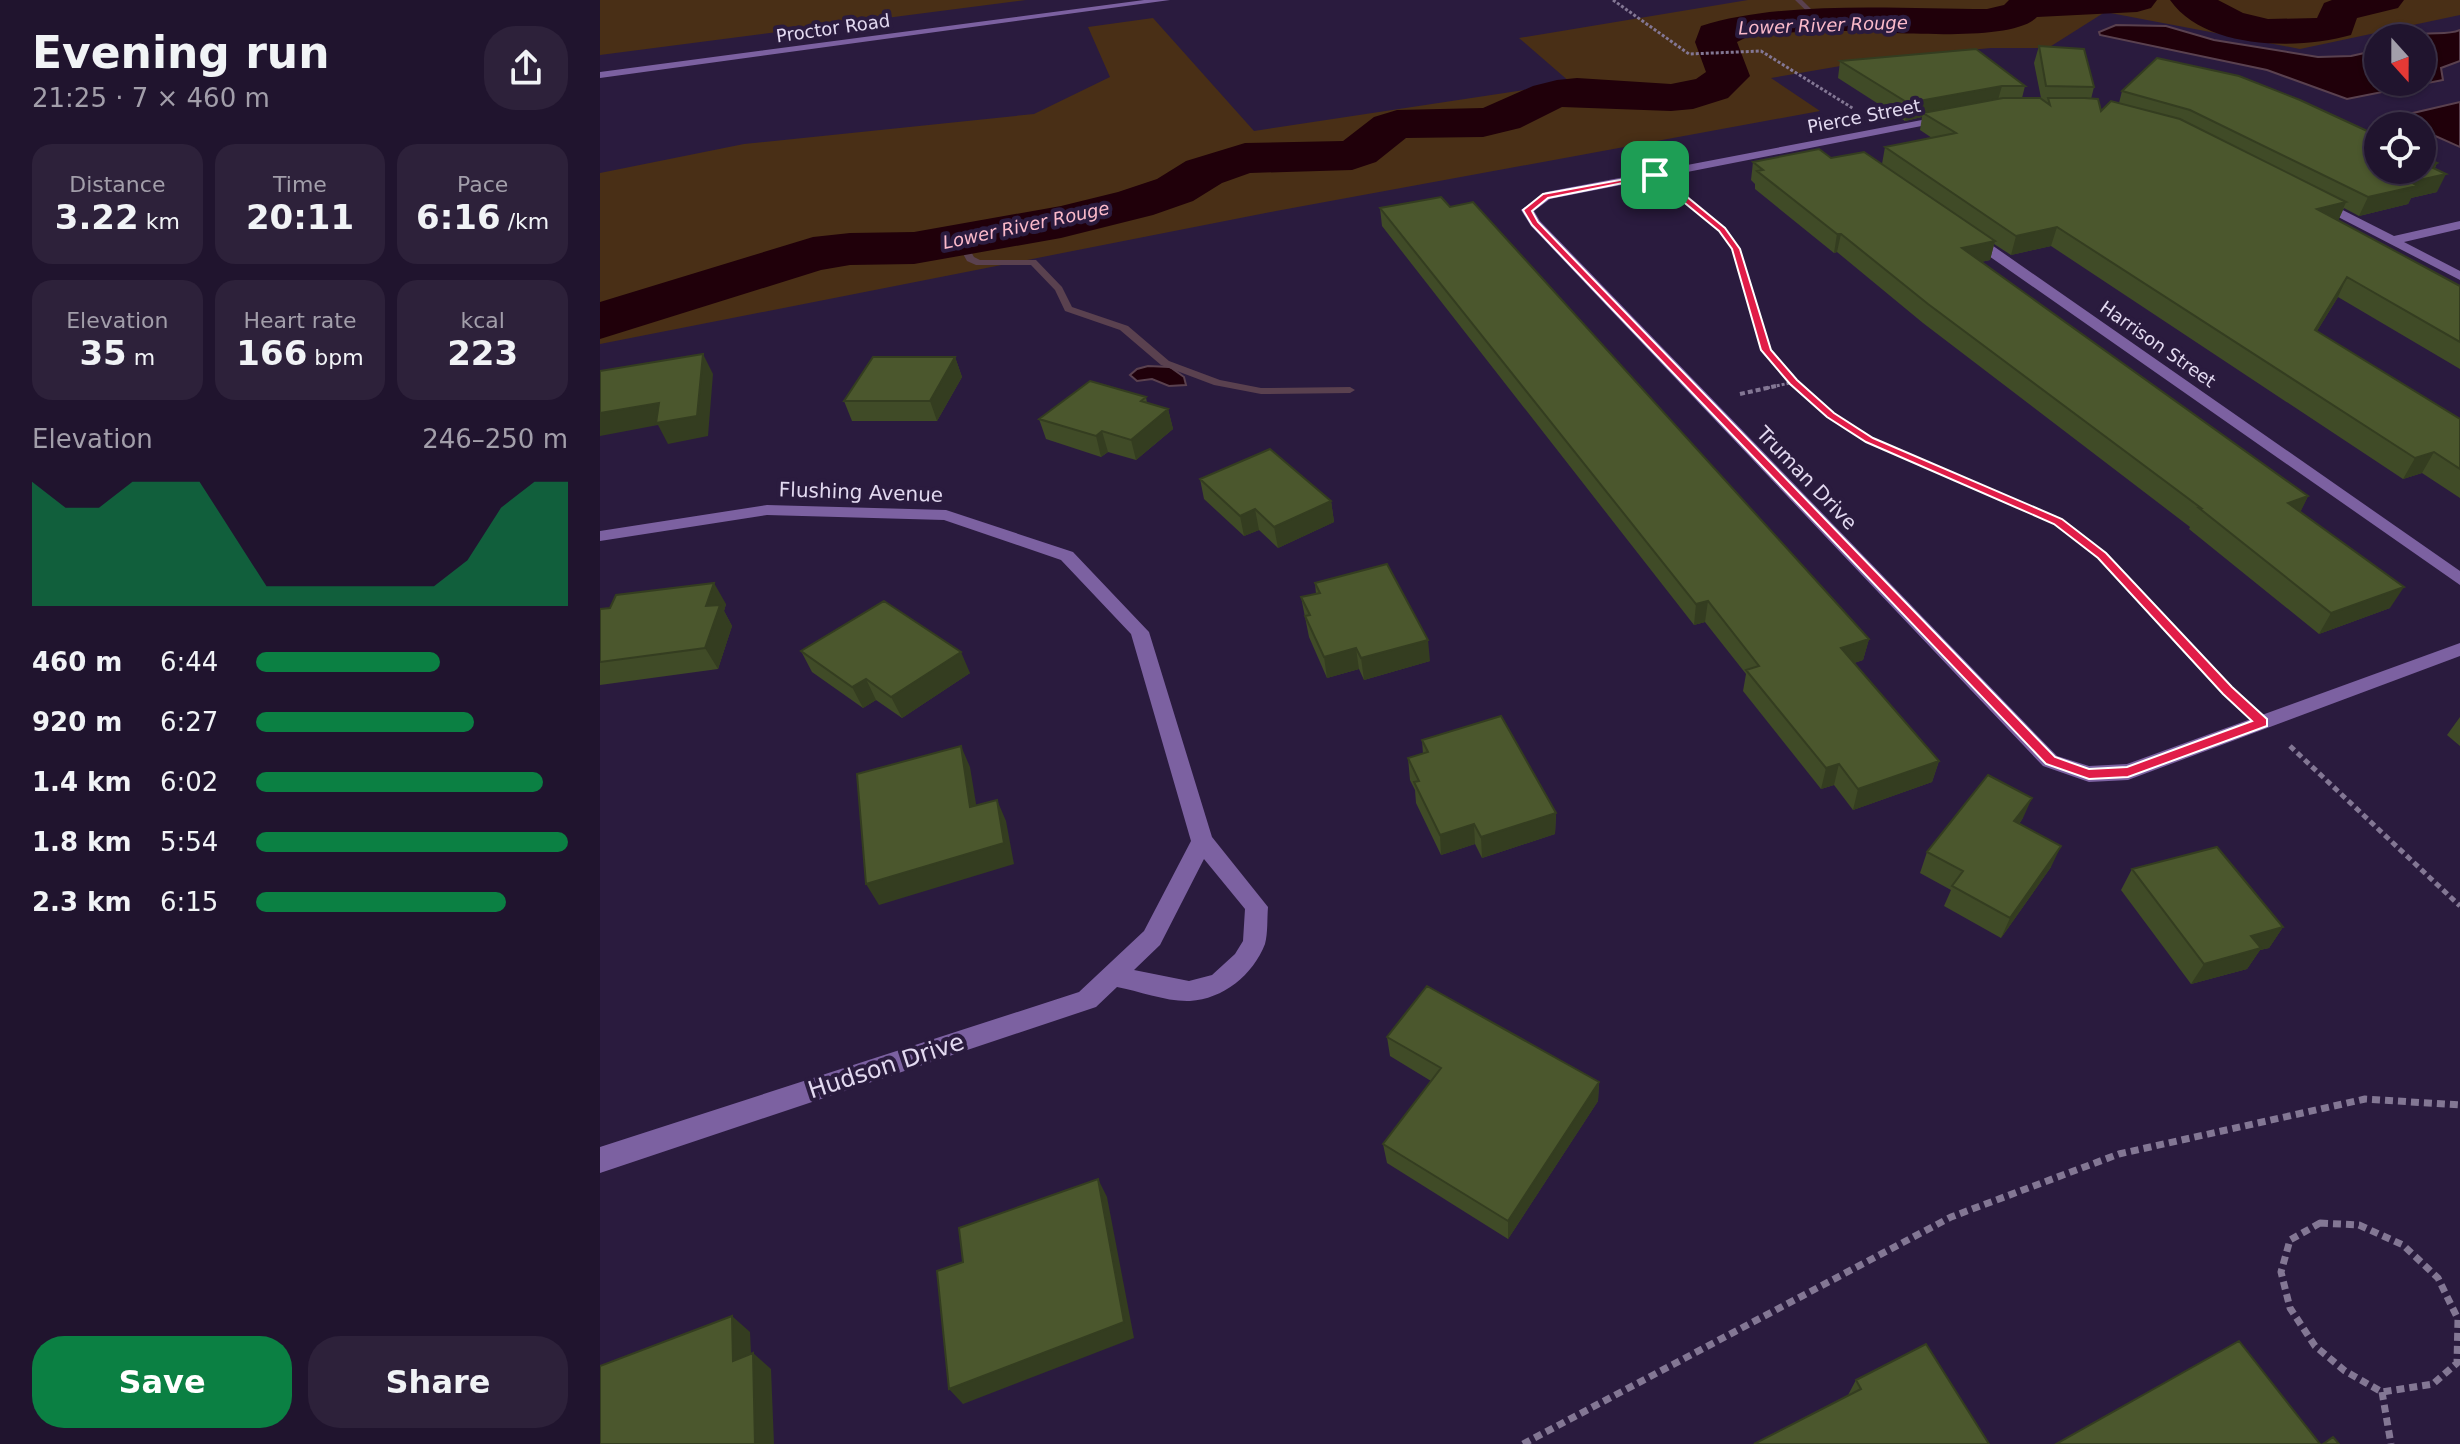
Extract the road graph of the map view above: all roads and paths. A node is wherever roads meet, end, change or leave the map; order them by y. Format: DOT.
graph roads {
  1 [pos="1165,0"];
  2 [pos="1613,0"];
  3 [pos="600,75"];
  4 [pos="1958,116"];
  5 [pos="1888,130"];
  6 [pos="1833,141"];
  7 [pos="1850,152"];
  8 [pos="1655,175"];
  9 [pos="2301,192"];
  10 [pos="1532,204"];
  11 [pos="1953,225"];
  12 [pos="2460,225"];
  13 [pos="2394,240"];
  14 [pos="2460,276"];
  15 [pos="1794,382"];
  16 [pos="1727,397"];
  17 [pos="600,536"];
  18 [pos="2460,579"];
  19 [pos="2460,649"];
  20 [pos="2262,722"];
  21 [pos="1202,841"];
  22 [pos="2460,906"];
  23 [pos="1112,976"];
  24 [pos="2460,1105"];
  25 [pos="600,1160"];
  26 [pos="2382,1392"];
  27 [pos="1523,1444"];
  28 [pos="2391,1444"];
  1 -- 3 [label="street, Proctor Road"];
  2 -- 5 [label="path"];
  4 -- 5 [label="street, Pierce Street"];
  5 -- 6 [label="street, Pierce Street"];
  6 -- 7 [label="street"];
  6 -- 8 [label="street, Pierce Street"];
  8 -- 10 [label="street, Pierce Street"];
  8 -- 15 [label="path"];
  9 -- 13 [label="street"];
  10 -- 20 [label="street, Truman Drive"];
  11 -- 18 [label="street, Harrison Street"];
  12 -- 13 [label="street"];
  13 -- 14 [label="street"];
  15 -- 16 [label="path"];
  15 -- 20 [label="path"];
  17 -- 21 [label="street, Flushing Avenue"];
  19 -- 20 [label="street"];
  20 -- 22 [label="path"];
  21 -- 23 [label="street, Hudson Drive"];
  21 -- 23 [label="street"];
  23 -- 25 [label="street, Hudson Drive"];
  24 -- 27 [label="path"];
  26 -- 26 [label="path"];
  26 -- 28 [label="path"];
}
